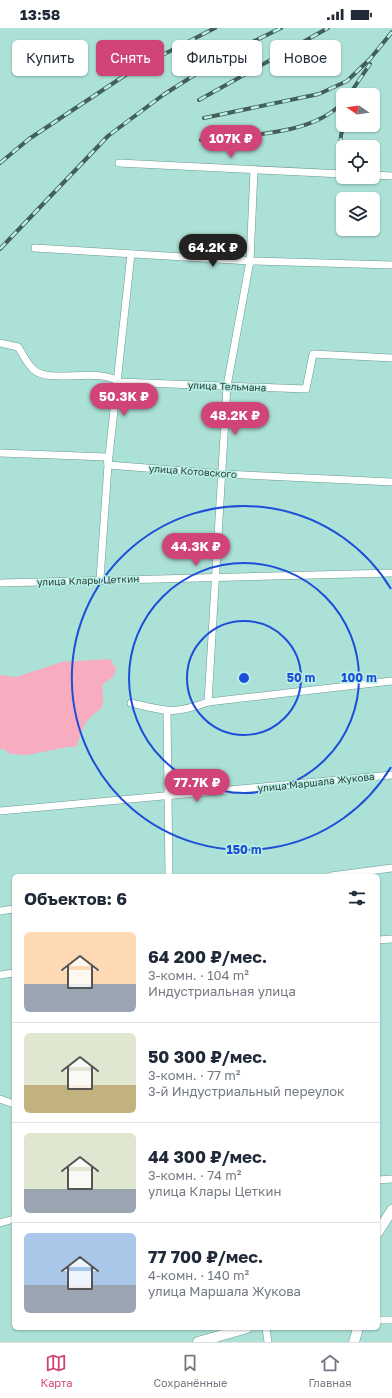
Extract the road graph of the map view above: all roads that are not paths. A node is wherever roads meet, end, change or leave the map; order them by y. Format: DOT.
graph roads {
  1 [pos="119,163"];
  2 [pos="254,170"];
  3 [pos="336,174"];
  4 [pos="380,175"];
  5 [pos="392,176"];
  6 [pos="36,248"];
  7 [pos="131,254"];
  8 [pos="250,261"];
  9 [pos="392,265"];
  10 [pos="0,342"];
  11 [pos="392,358"];
  12 [pos="119,382"];
  13 [pos="228,386"];
  14 [pos="0,453"];
  15 [pos="108,465"];
  16 [pos="223,474"];
  17 [pos="392,482"];
  18 [pos="392,573"];
  19 [pos="216,576"];
  20 [pos="100,579"];
  21 [pos="0,583"];
  22 [pos="392,681"];
  23 [pos="208,702"];
  24 [pos="131,703"];
  25 [pos="167,712"];
  26 [pos="392,775"];
  27 [pos="168,796"];
  28 [pos="0,811"];
  29 [pos="392,868"];
  30 [pos="169,874"];
  31 [pos="346,874"];
  32 [pos="12,909"];
  33 [pos="0,911"];
  34 [pos="392,939"];
  35 [pos="380,940"];
  36 [pos="12,973"];
  37 [pos="0,975"];
  38 [pos="0,1100"];
  39 [pos="12,1103"];
  40 [pos="392,1179"];
  41 [pos="380,1180"];
  42 [pos="392,1210"];
  43 [pos="12,1220"];
  44 [pos="0,1223"];
  45 [pos="380,1229"];
  46 [pos="380,1320"];
  47 [pos="392,1320"];
  48 [pos="240,1330"];
  49 [pos="266,1330"];
  50 [pos="357,1330"];
  51 [pos="198,1342"];
  52 [pos="268,1342"];
  53 [pos="354,1342"];
  1 -- 2 [label="street"];
  2 -- 3 [label="street"];
  2 -- 8 [label="street"];
  4 -- 5 [label="street"];
  6 -- 7 [label="street"];
  7 -- 8 [label="street"];
  7 -- 12 [label="street"];
  8 -- 9 [label="street"];
  8 -- 13 [label="street"];
  10 -- 12 [label="street, улица Тельмана"];
  11 -- 13 [label="street, улица Тельмана"];
  12 -- 13 [label="street, улица Тельмана"];
  12 -- 15 [label="street"];
  13 -- 16 [label="street"];
  14 -- 15 [label="street, улица Котовского"];
  15 -- 16 [label="street, улица Котовского"];
  15 -- 20 [label="street"];
  16 -- 17 [label="street, улица Котовского"];
  16 -- 19 [label="street"];
  18 -- 19 [label="street, улица Клары Цеткин"];
  19 -- 20 [label="street, улица Клары Цеткин"];
  19 -- 23 [label="street"];
  20 -- 21 [label="street, улица Клары Цеткин"];
  22 -- 23 [label="street"];
  23 -- 25 [label="street"];
  24 -- 25 [label="street"];
  25 -- 27 [label="street"];
  26 -- 27 [label="street, улица Маршала Жукова"];
  27 -- 28 [label="street, улица Маршала Жукова"];
  27 -- 30 [label="street"];
  29 -- 31 [label="street"];
  32 -- 33 [label="street"];
  34 -- 35 [label="street"];
  36 -- 37 [label="street"];
  38 -- 39 [label="street"];
  40 -- 41 [label="street"];
  42 -- 45 [label="main road"];
  43 -- 44 [label="street"];
  46 -- 47 [label="street"];
  48 -- 51 [label="main road"];
  49 -- 52 [label="street"];
  50 -- 53 [label="main road"];
}
